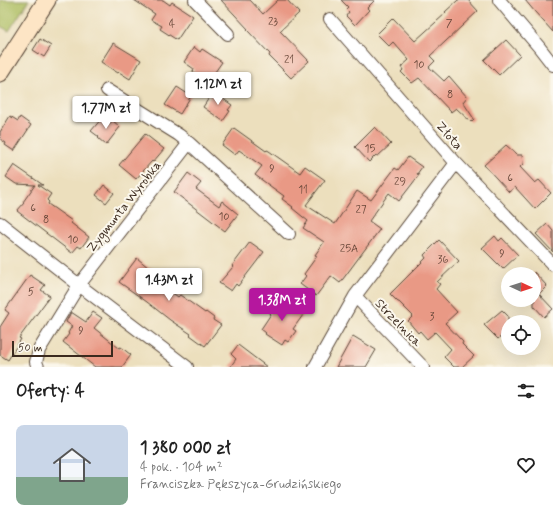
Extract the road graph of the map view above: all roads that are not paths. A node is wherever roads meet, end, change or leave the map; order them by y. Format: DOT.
graph roads {
  1 [pos="47,0"];
  2 [pos="195,0"];
  3 [pos="499,0"];
  4 [pos="330,20"];
  5 [pos="228,34"];
  6 [pos="553,65"];
  7 [pos="0,73"];
  8 [pos="107,90"];
  9 [pos="189,143"];
  10 [pos="456,163"];
  11 [pos="0,223"];
  12 [pos="289,234"];
  13 [pos="553,265"];
  14 [pos="79,285"];
  15 [pos="355,296"];
  16 [pos="38,367"];
  17 [pos="188,367"];
  18 [pos="315,367"];
  19 [pos="422,367"];
  1 -- 7 [label="street"];
  2 -- 5 [label="street"];
  3 -- 6 [label="street"];
  4 -- 10 [label="street, Złota"];
  8 -- 9 [label="street"];
  9 -- 12 [label="street"];
  9 -- 14 [label="street, Zygmunta Wyrobka"];
  10 -- 13 [label="street, Złota"];
  10 -- 15 [label="street"];
  11 -- 14 [label="street"];
  14 -- 16 [label="street, Zygmunta Wyrobka"];
  14 -- 17 [label="street"];
  15 -- 18 [label="street"];
  15 -- 19 [label="street, Strzelnica"];
}
